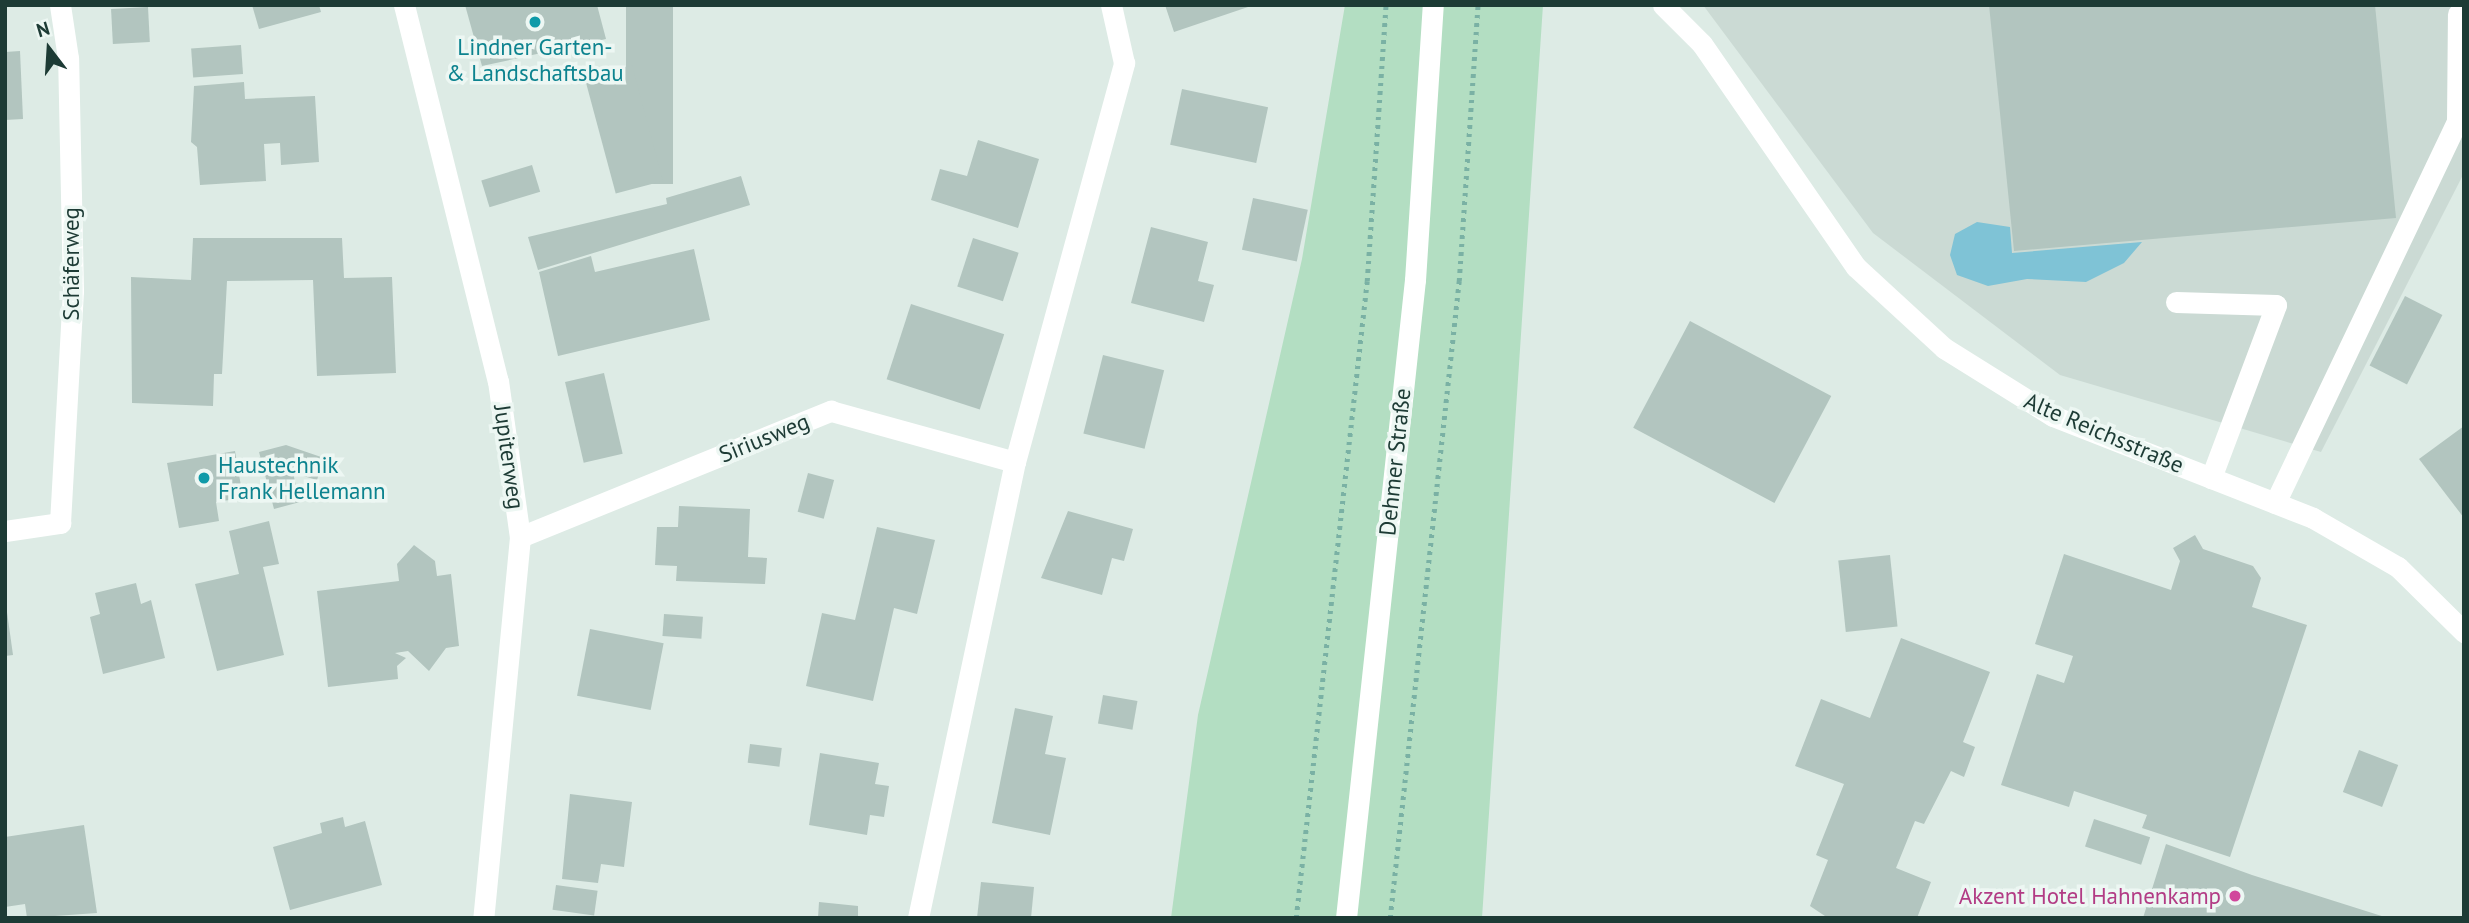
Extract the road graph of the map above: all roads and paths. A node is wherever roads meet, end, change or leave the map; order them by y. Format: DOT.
graph roads {
  1 [pos="60,5"];
  2 [pos="404,5"];
  3 [pos="1111,5"];
  4 [pos="1386,5"];
  5 [pos="1433,5"];
  6 [pos="1478,5"];
  7 [pos="1663,5"];
  8 [pos="2458,14"];
  9 [pos="2176,302"];
  10 [pos="1015,462"];
  11 [pos="2211,478"];
  12 [pos="2275,503"];
  13 [pos="5,531"];
  14 [pos="520,537"];
  15 [pos="2464,632"];
  16 [pos="483,918"];
  17 [pos="918,918"];
  18 [pos="1296,918"];
  19 [pos="1346,918"];
  20 [pos="1390,918"];
  1 -- 13 [label="street, Schäferweg"];
  2 -- 14 [label="street, Jupiterweg"];
  3 -- 10 [label="street"];
  4 -- 18 [label="path"];
  5 -- 19 [label="street, Dehmer Straße"];
  6 -- 20 [label="path"];
  7 -- 11 [label="street, Alte Reichsstraße"];
  8 -- 12 [label="street"];
  9 -- 11 [label="street"];
  10 -- 14 [label="street, Siriusweg"];
  10 -- 17 [label="street"];
  11 -- 12 [label="street, Alte Reichsstraße"];
  12 -- 15 [label="street, Alte Reichsstraße"];
  14 -- 16 [label="street, Jupiterweg"];
}
